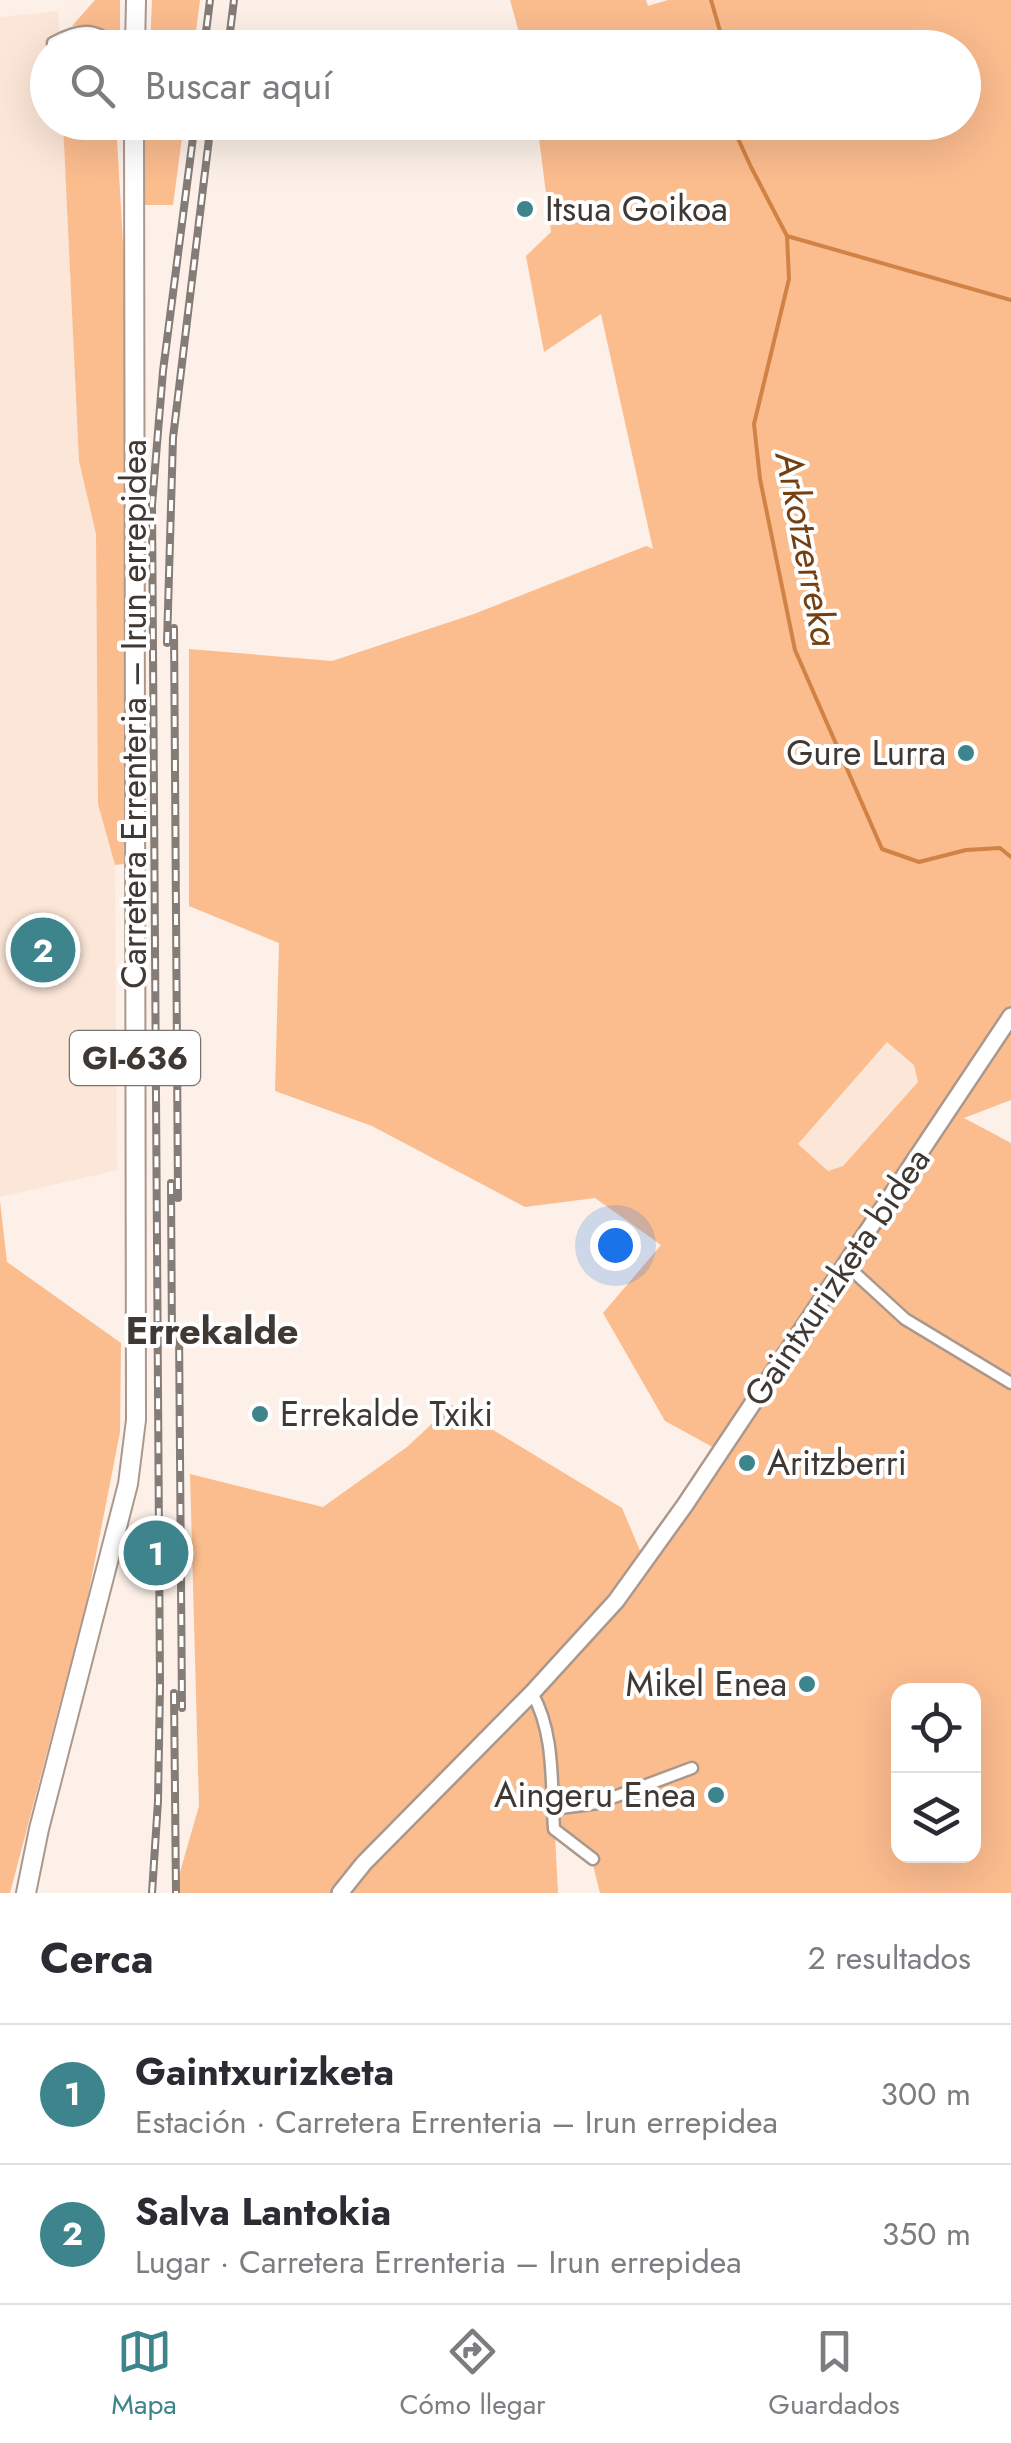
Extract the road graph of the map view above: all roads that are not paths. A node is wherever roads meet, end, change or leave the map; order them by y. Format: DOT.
graph roads {
  1 [pos="137,3"];
  2 [pos="136,30"];
  3 [pos="134,140"];
  4 [pos="1011,1016"];
  5 [pos="844,1264"];
  6 [pos="1011,1383"];
  7 [pos="532,1693"];
  8 [pos="692,1768"];
  9 [pos="553,1809"];
  10 [pos="593,1859"];
  11 [pos="26,1893"];
  12 [pos="340,1893"];
  1 -- 2 [label="main road"];
  3 -- 11 [label="main road, Carretera Errenteria – Irun errepidea / GI-636"];
  4 -- 5 [label="main road, Gaintxurizketa bidea"];
  5 -- 6 [label="street"];
  5 -- 7 [label="main road, Gaintxurizketa bidea"];
  7 -- 9 [label="street"];
  7 -- 12 [label="main road, Gaintxurizketa bidea"];
  8 -- 9 [label="street"];
  9 -- 10 [label="street"];
}
